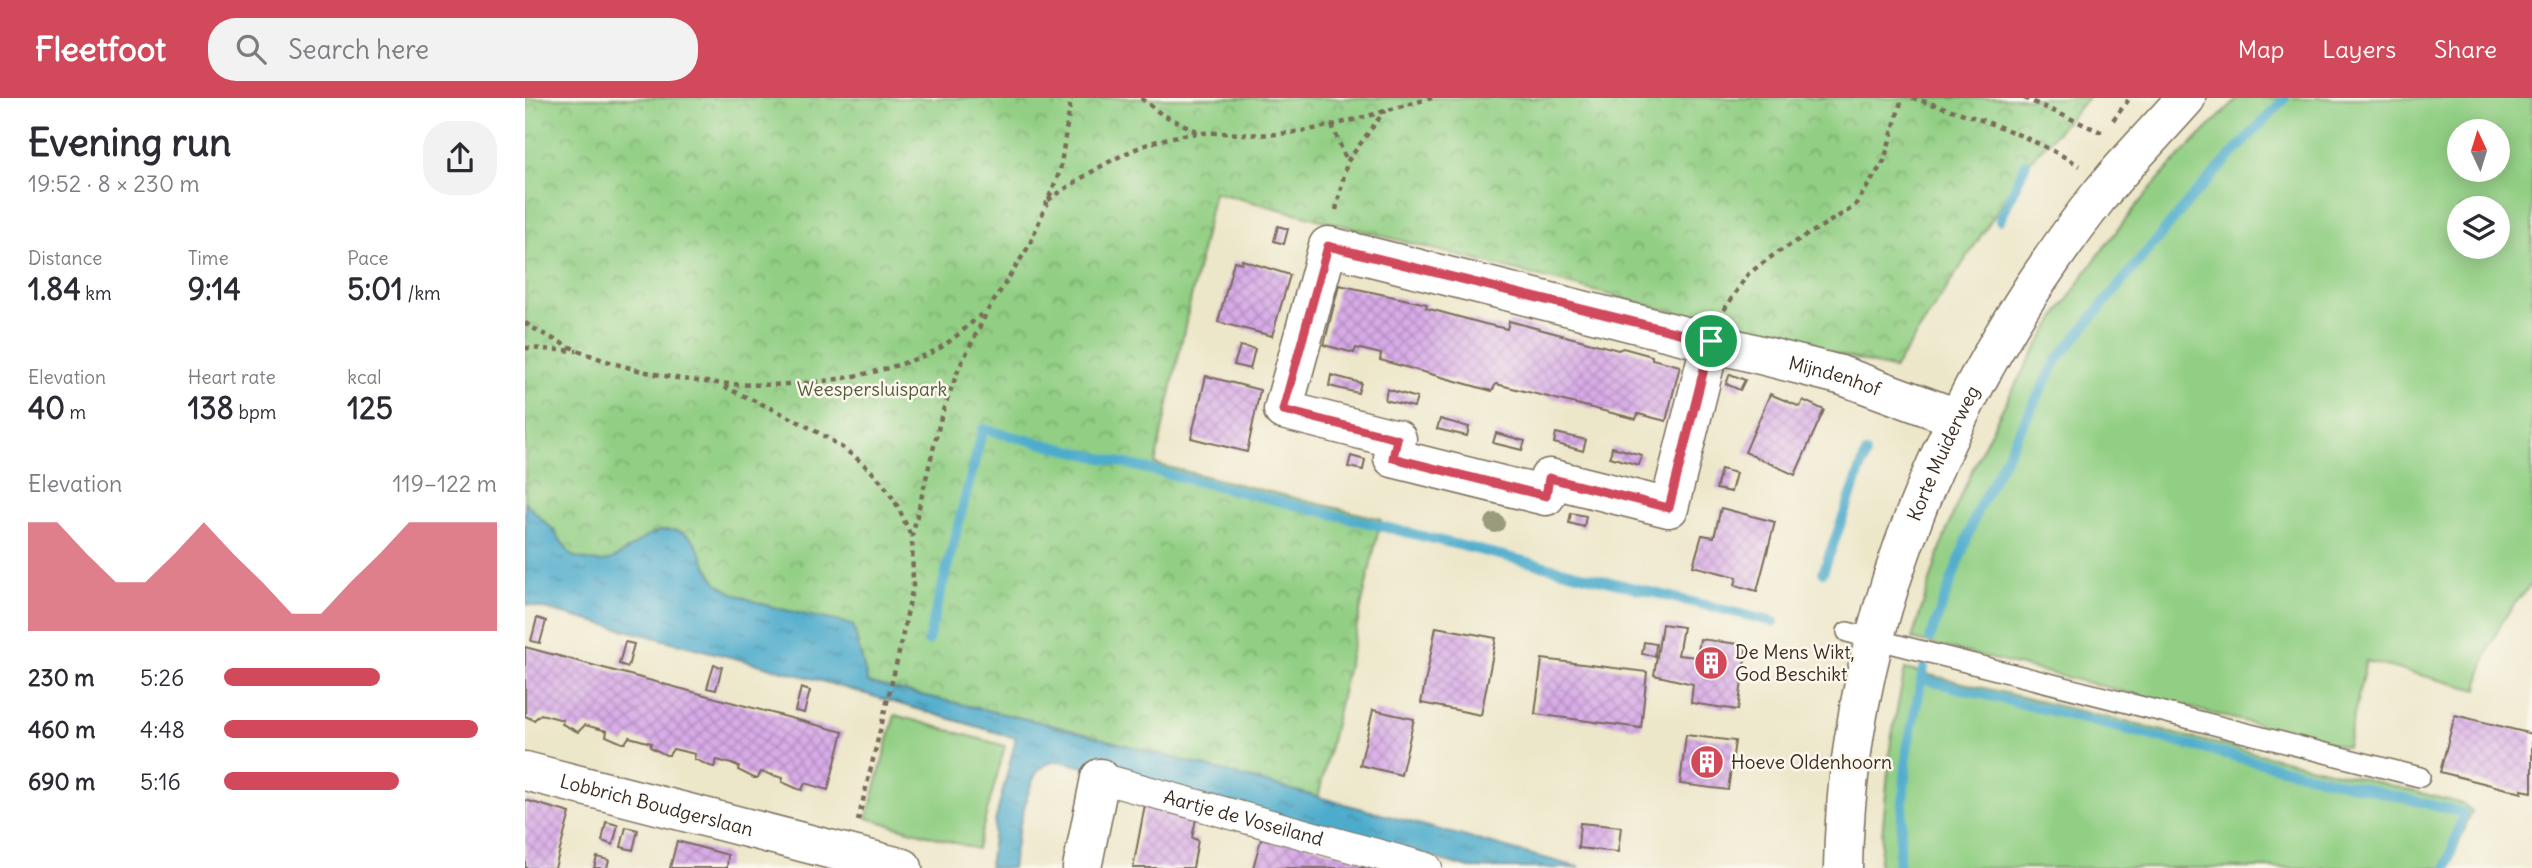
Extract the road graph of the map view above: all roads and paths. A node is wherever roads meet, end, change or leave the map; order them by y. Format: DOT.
graph roads {
  1 [pos="1071,98"];
  2 [pos="1141,98"];
  3 [pos="1432,98"];
  4 [pos="1902,98"];
  5 [pos="1912,98"];
  6 [pos="2024,98"];
  7 [pos="2186,98"];
  8 [pos="1386,110"];
  9 [pos="1332,125"];
  10 [pos="1200,133"];
  11 [pos="2103,133"];
  12 [pos="1347,162"];
  13 [pos="2110,185"];
  14 [pos="1047,201"];
  15 [pos="1328,246"];
  16 [pos="988,310"];
  17 [pos="525,323"];
  18 [pos="1711,341"];
  19 [pos="525,348"];
  20 [pos="578,351"];
  21 [pos="720,385"];
  22 [pos="1957,418"];
  23 [pos="912,537"];
  24 [pos="1860,635"];
  25 [pos="525,771"];
  26 [pos="2420,777"];
  27 [pos="1100,778"];
  28 [pos="785,854"];
  29 [pos="850,854"];
  30 [pos="903,868"];
  31 [pos="1082,868"];
  32 [pos="1427,868"];
  33 [pos="1843,868"];
  1 -- 14 [label="path"];
  2 -- 10 [label="path"];
  3 -- 8 [label="path"];
  4 -- 18 [label="path"];
  5 -- 13 [label="path"];
  6 -- 11 [label="path"];
  7 -- 13 [label="street, Korte Muiderweg"];
  8 -- 9 [label="path"];
  8 -- 12 [label="path"];
  9 -- 10 [label="path"];
  9 -- 12 [label="path"];
  10 -- 14 [label="path"];
  12 -- 15 [label="path"];
  13 -- 22 [label="street, Korte Muiderweg"];
  14 -- 16 [label="path"];
  15 -- 18 [label="street, Mijndenhof"];
  15 -- 18 [label="street"];
  16 -- 21 [label="path"];
  16 -- 23 [label="path"];
  17 -- 20 [label="path"];
  18 -- 22 [label="street, Mijndenhof"];
  19 -- 20 [label="path"];
  20 -- 21 [label="path"];
  21 -- 23 [label="path"];
  22 -- 24 [label="street, Korte Muiderweg"];
  23 -- 29 [label="path"];
  24 -- 26 [label="lane"];
  24 -- 33 [label="street, Korte Muiderweg"];
  25 -- 28 [label="street, Lobbrich Boudgerslaan"];
  27 -- 31 [label="street"];
  27 -- 32 [label="street, Aartje de Voseiland"];
  28 -- 29 [label="street, Lobbrich Boudgerslaan"];
  29 -- 30 [label="street, Lobbrich Boudgerslaan"];
}
